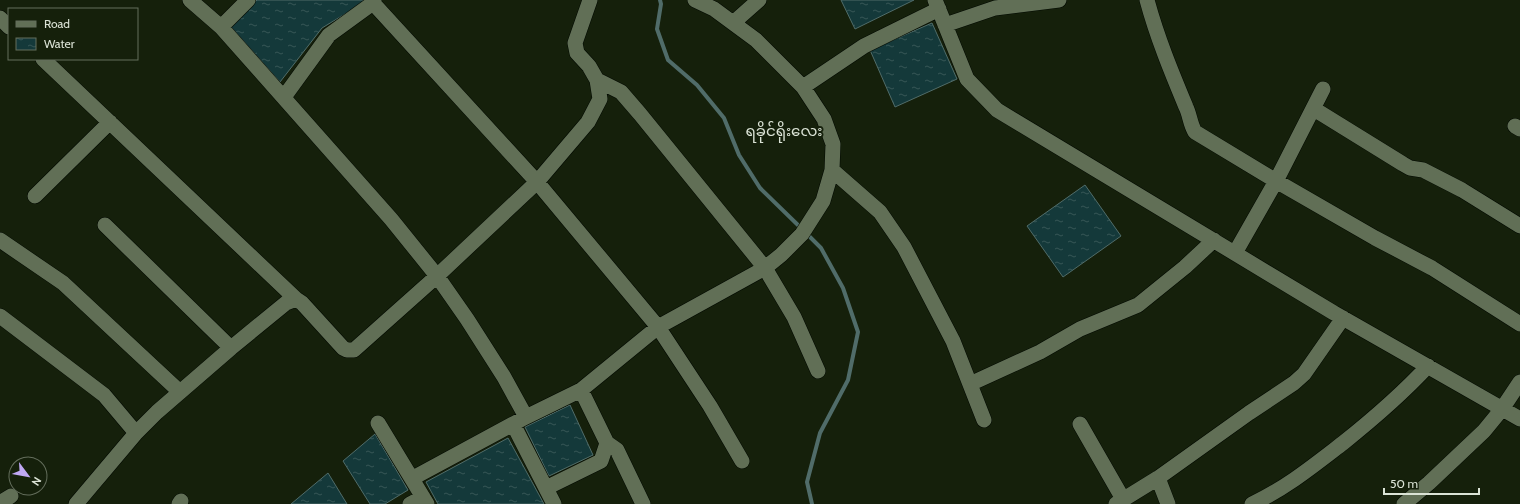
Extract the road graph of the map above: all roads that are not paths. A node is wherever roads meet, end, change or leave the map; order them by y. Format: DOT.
graph roads {
  1 [pos="190,0"];
  2 [pos="248,0"];
  3 [pos="590,0"];
  4 [pos="695,0"];
  5 [pos="759,0"];
  6 [pos="1059,0"];
  7 [pos="1147,0"];
  8 [pos="374,2"];
  9 [pos="937,5"];
  10 [pos="0,18"];
  11 [pos="733,23"];
  12 [pos="945,25"];
  13 [pos="8,26"];
  14 [pos="221,27"];
  15 [pos="44,60"];
  16 [pos="597,80"];
  17 [pos="803,87"];
  18 [pos="1323,89"];
  19 [pos="284,96"];
  20 [pos="1314,109"];
  21 [pos="110,122"];
  22 [pos="832,170"];
  23 [pos="1276,181"];
  24 [pos="537,182"];
  25 [pos="35,196"];
  26 [pos="106,225"];
  27 [pos="1520,226"];
  28 [pos="0,240"];
  29 [pos="1214,240"];
  30 [pos="1235,253"];
  31 [pos="765,268"];
  32 [pos="437,276"];
  33 [pos="296,300"];
  34 [pos="0,316"];
  35 [pos="1343,318"];
  36 [pos="1520,324"];
  37 [pos="658,327"];
  38 [pos="231,348"];
  39 [pos="1428,366"];
  40 [pos="818,371"];
  41 [pos="1520,382"];
  42 [pos="970,384"];
  43 [pos="582,390"];
  44 [pos="180,392"];
  45 [pos="1502,409"];
  46 [pos="526,417"];
  47 [pos="1520,419"];
  48 [pos="984,420"];
  49 [pos="378,423"];
  50 [pos="512,424"];
  51 [pos="1080,424"];
  52 [pos="136,433"];
  53 [pos="606,444"];
  54 [pos="742,461"];
  55 [pos="413,478"];
  56 [pos="1158,478"];
  57 [pos="546,488"];
  58 [pos="1120,501"];
  59 [pos="420,502"];
  60 [pos="76,504"];
  61 [pos="554,504"];
  62 [pos="643,504"];
  63 [pos="1168,504"];
  64 [pos="1252,504"];
  65 [pos="1404,504"];
  1 -- 14 [label="street"];
  2 -- 14 [label="street"];
  3 -- 16 [label="street"];
  4 -- 11 [label="street"];
  5 -- 11 [label="street"];
  6 -- 12 [label="street"];
  7 -- 23 [label="street"];
  8 -- 19 [label="street"];
  8 -- 24 [label="street"];
  9 -- 12 [label="street"];
  9 -- 17 [label="street"];
  10 -- 13 [label="street"];
  11 -- 17 [label="street"];
  12 -- 29 [label="street"];
  14 -- 19 [label="street"];
  15 -- 21 [label="street"];
  16 -- 24 [label="street"];
  16 -- 31 [label="street"];
  17 -- 22 [label="street"];
  18 -- 20 [label="street"];
  19 -- 32 [label="street"];
  20 -- 23 [label="street"];
  20 -- 27 [label="street"];
  21 -- 25 [label="street"];
  21 -- 33 [label="street"];
  22 -- 31 [label="street"];
  22 -- 42 [label="street"];
  23 -- 30 [label="street"];
  23 -- 36 [label="street"];
  24 -- 32 [label="street"];
  24 -- 37 [label="street"];
  26 -- 38 [label="street"];
  28 -- 44 [label="street"];
  29 -- 30 [label="street"];
  29 -- 42 [label="street"];
  30 -- 35 [label="street"];
  31 -- 37 [label="street"];
  31 -- 40 [label="street"];
  32 -- 33 [label="street"];
  32 -- 46 [label="street"];
  33 -- 38 [label="street"];
  34 -- 52 [label="street"];
  35 -- 39 [label="street"];
  35 -- 56 [label="street"];
  37 -- 43 [label="street"];
  37 -- 54 [label="street"];
  38 -- 44 [label="street"];
  39 -- 45 [label="street"];
  39 -- 64 [label="street"];
  41 -- 45 [label="street"];
  42 -- 48 [label="street"];
  43 -- 46 [label="street"];
  43 -- 53 [label="street"];
  44 -- 52 [label="street"];
  45 -- 47 [label="street"];
  45 -- 65 [label="street"];
  46 -- 50 [label="street"];
  49 -- 55 [label="street"];
  50 -- 55 [label="street"];
  50 -- 57 [label="street"];
  51 -- 58 [label="street"];
  52 -- 60 [label="street"];
  53 -- 57 [label="street"];
  53 -- 62 [label="street"];
  55 -- 59 [label="street"];
  56 -- 58 [label="street"];
  56 -- 63 [label="street"];
  57 -- 61 [label="street"];
}
